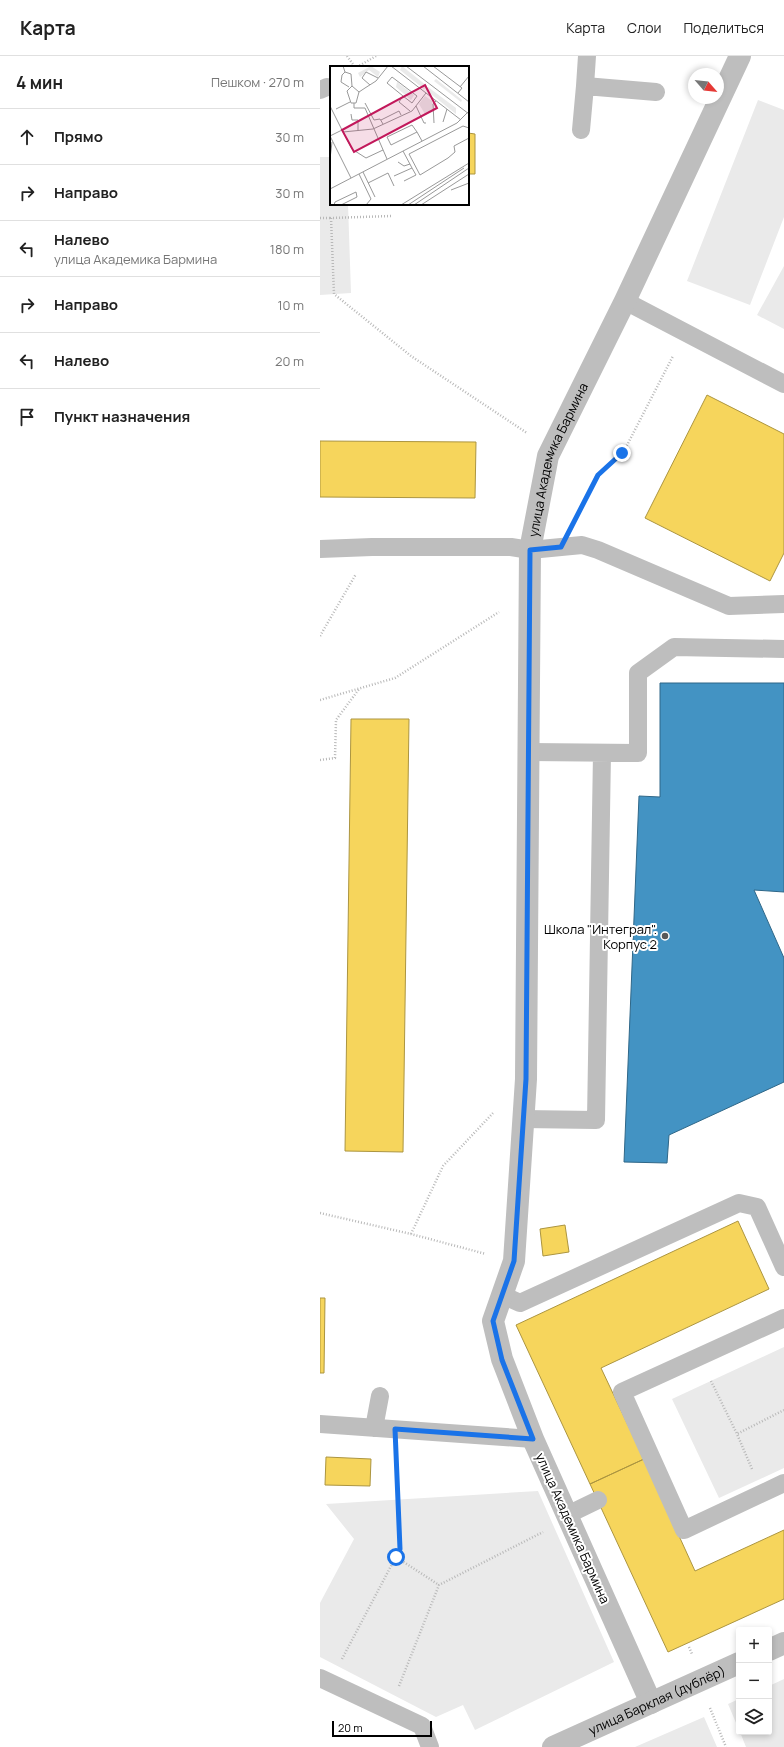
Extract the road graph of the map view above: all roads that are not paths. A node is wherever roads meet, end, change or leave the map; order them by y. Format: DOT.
graph roads {
  1 [pos="587,56"];
  2 [pos="740,56"];
  3 [pos="585,86"];
  4 [pos="656,92"];
  5 [pos="581,130"];
  6 [pos="625,301"];
  7 [pos="784,384"];
  8 [pos="320,549"];
  9 [pos="530,550"];
  10 [pos="784,604"];
  11 [pos="784,649"];
  12 [pos="529,752"];
  13 [pos="602,753"];
  14 [pos="523,1119"];
  15 [pos="784,1267"];
  16 [pos="502,1295"];
  17 [pos="784,1318"];
  18 [pos="380,1396"];
  19 [pos="320,1424"];
  20 [pos="374,1428"];
  21 [pos="533,1439"];
  22 [pos="784,1484"];
  23 [pos="598,1500"];
  24 [pos="568,1517"];
  25 [pos="784,1643"];
  26 [pos="772,1649"];
  27 [pos="736,1664"];
  28 [pos="325,1680"];
  29 [pos="651,1703"];
  30 [pos="430,1747"];
  31 [pos="553,1747"];
  1 -- 3 [label="lane"];
  2 -- 6 [label="street, улица Академика Бармина"];
  3 -- 4 [label="lane"];
  3 -- 5 [label="lane"];
  6 -- 7 [label="lane"];
  6 -- 9 [label="street, улица Академика Бармина"];
  8 -- 9 [label="lane"];
  9 -- 10 [label="lane"];
  9 -- 12 [label="street, улица Академика Бармина"];
  11 -- 13 [label="lane"];
  12 -- 13 [label="lane"];
  12 -- 14 [label="street, улица Академика Бармина"];
  13 -- 14 [label="lane"];
  14 -- 16 [label="street, улица Академика Бармина"];
  15 -- 16 [label="lane"];
  16 -- 21 [label="street, улица Академика Бармина"];
  17 -- 22 [label="lane"];
  18 -- 20 [label="lane"];
  19 -- 20 [label="lane"];
  20 -- 21 [label="lane"];
  21 -- 24 [label="street, улица Академика Бармина"];
  23 -- 24 [label="lane"];
  24 -- 29 [label="street, улица Академика Бармина"];
  25 -- 26 [label="street"];
  27 -- 29 [label="street, улица Барклая (дублёр)"];
  28 -- 30 [label="lane"];
  29 -- 31 [label="street, улица Барклая (дублёр)"];
}
